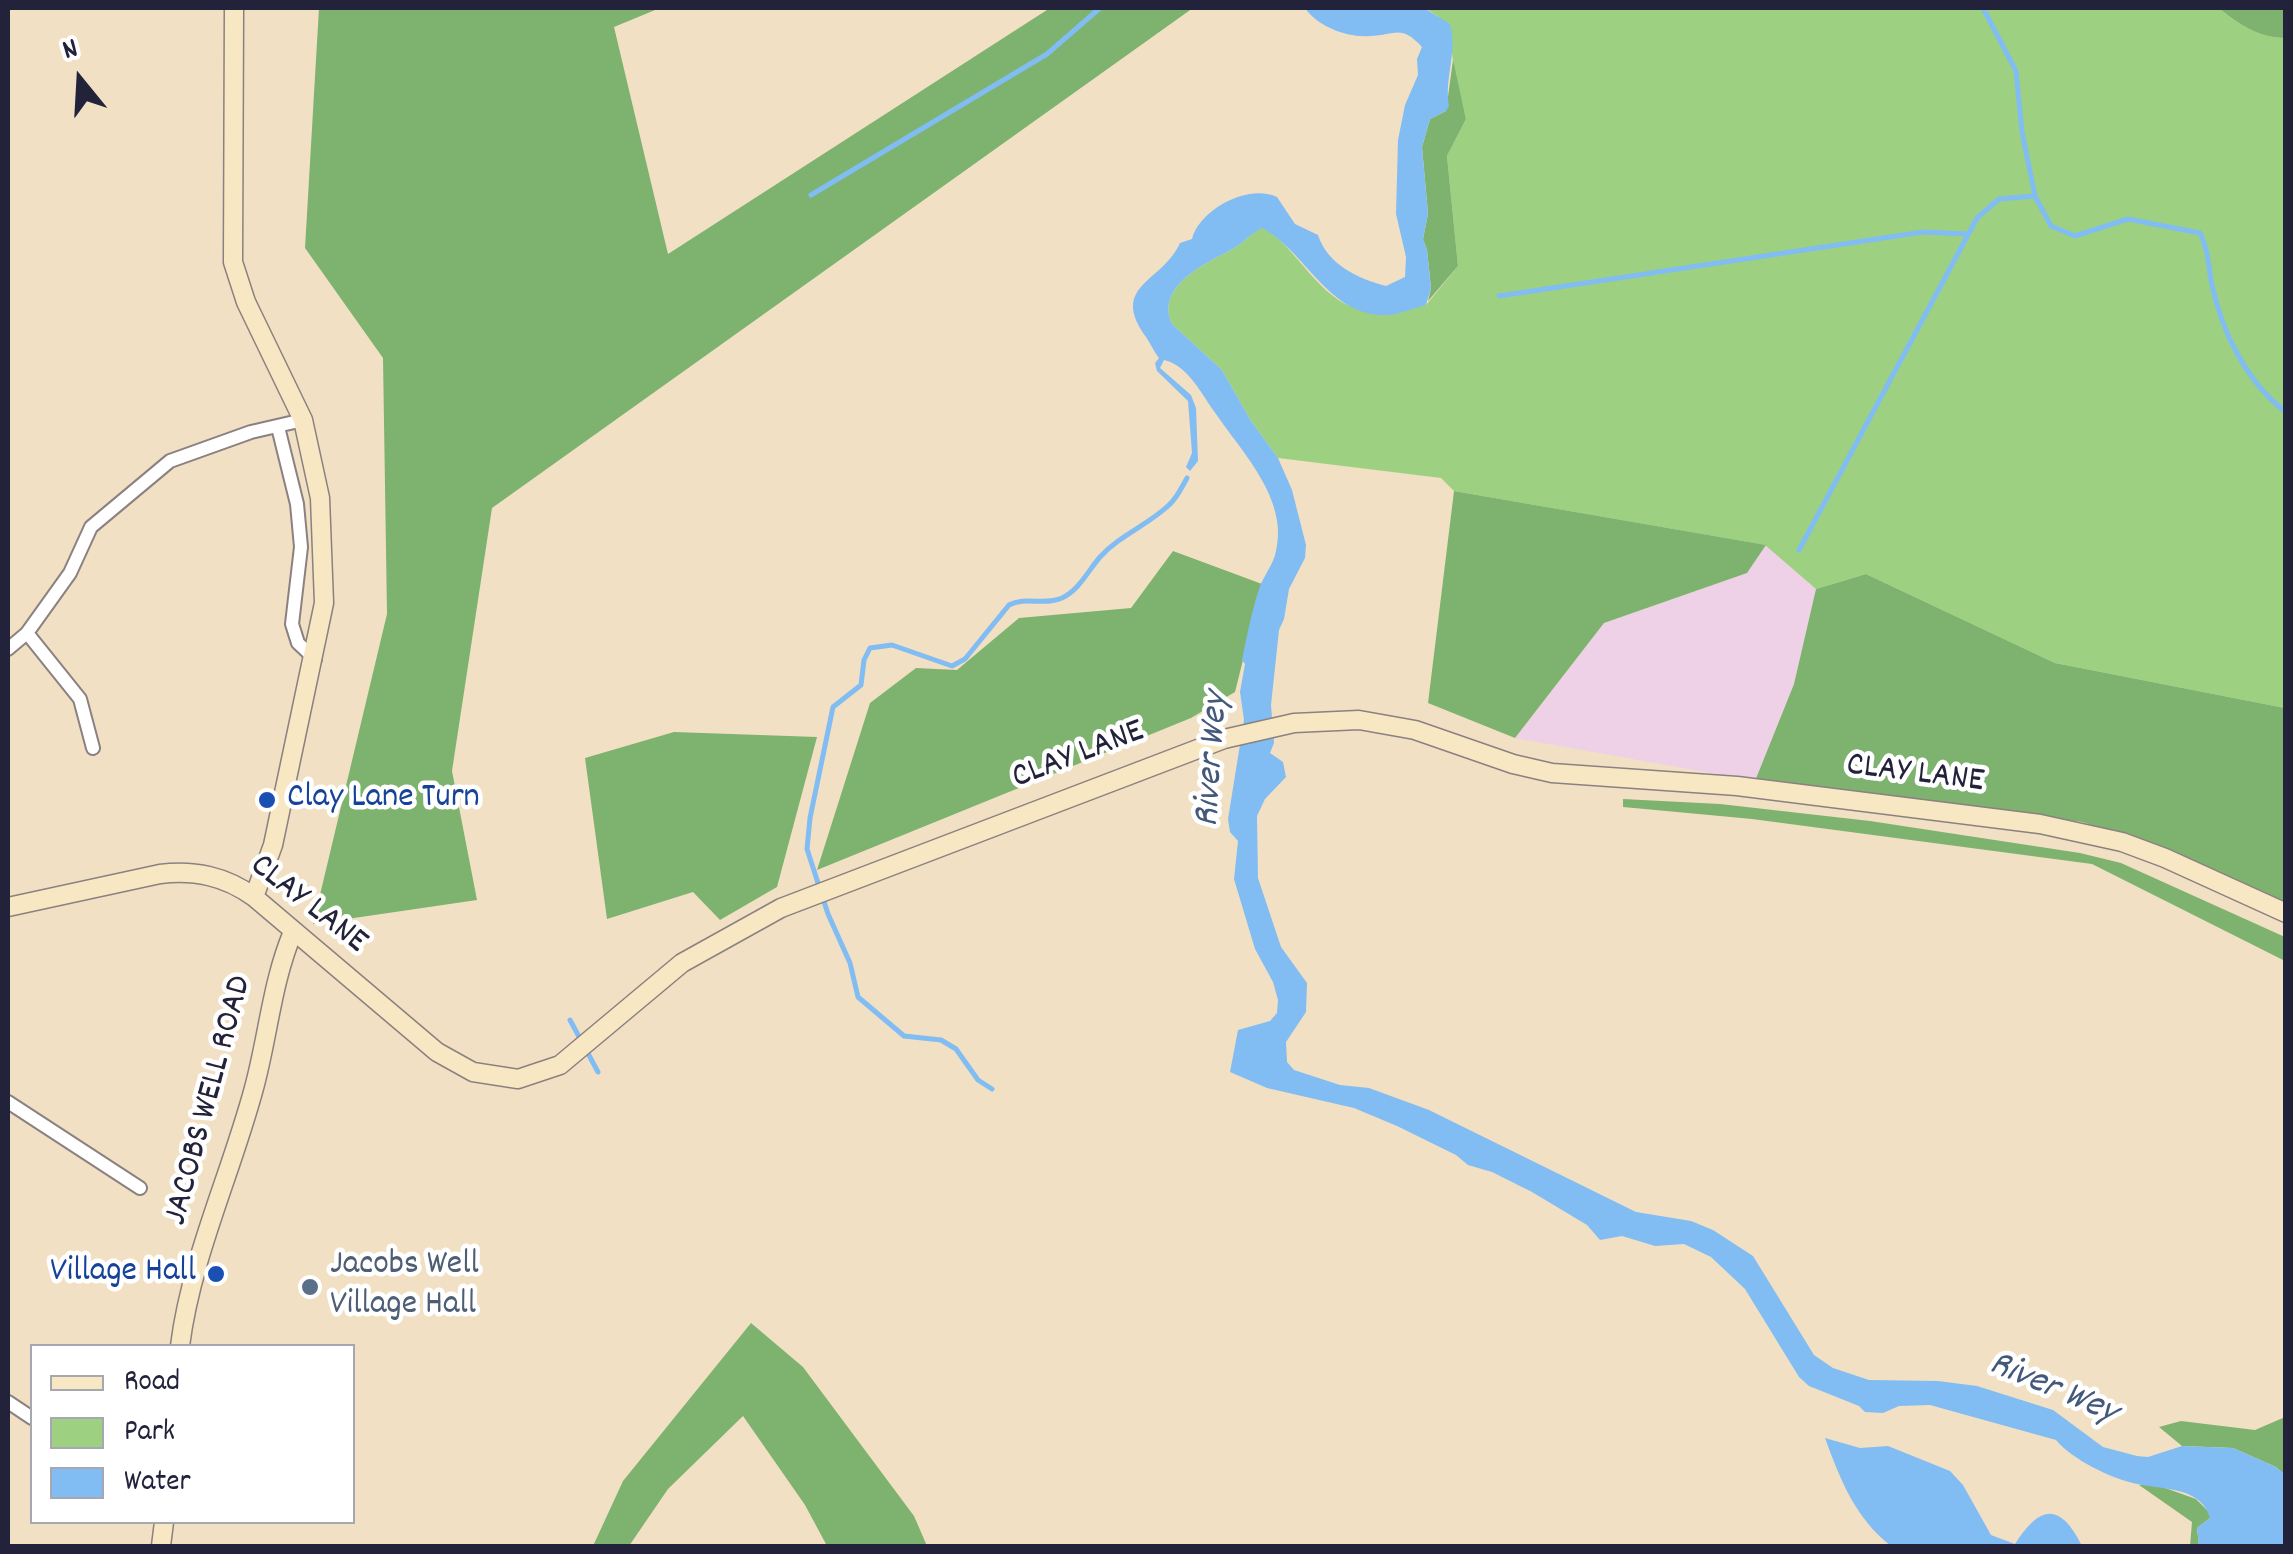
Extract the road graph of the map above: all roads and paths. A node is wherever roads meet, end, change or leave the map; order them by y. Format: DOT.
graph roads {
  1 [pos="234,8"];
  2 [pos="303,420"];
  3 [pos="278,427"];
  4 [pos="27,633"];
  5 [pos="8,649"];
  6 [pos="314,659"];
  7 [pos="92,748"];
  8 [pos="254,897"];
  9 [pos="8,907"];
  10 [pos="2286,913"];
  11 [pos="293,932"];
  12 [pos="8,1102"];
  13 [pos="140,1188"];
  14 [pos="180,1344"];
  15 [pos="8,1402"];
  16 [pos="30,1417"];
  1 -- 2 [label="street"];
  2 -- 3 [label="street"];
  2 -- 6 [label="street"];
  3 -- 4 [label="street"];
  3 -- 6 [label="street"];
  4 -- 5 [label="street"];
  4 -- 7 [label="street"];
  6 -- 8 [label="street"];
  8 -- 9 [label="street, CLAY LANE"];
  8 -- 11 [label="street, CLAY LANE"];
  10 -- 11 [label="street, CLAY LANE"];
  11 -- 14 [label="street, JACOBS WELL ROAD"];
  12 -- 13 [label="street"];
  15 -- 16 [label="street"];
}
